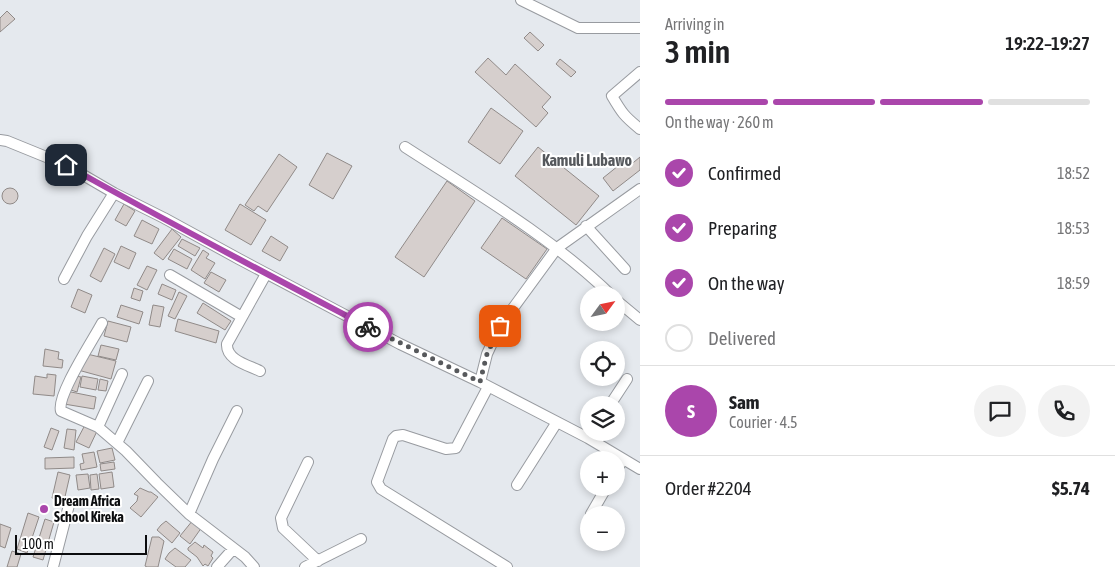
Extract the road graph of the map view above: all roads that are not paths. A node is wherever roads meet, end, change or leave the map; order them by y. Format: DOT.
graph roads {
  1 [pos="521,0"];
  2 [pos="640,28"];
  3 [pos="640,72"];
  4 [pos="640,130"];
  5 [pos="0,140"];
  6 [pos="406,147"];
  7 [pos="640,189"];
  8 [pos="114,193"];
  9 [pos="586,226"];
  10 [pos="557,248"];
  11 [pos="625,269"];
  12 [pos="266,274"];
  13 [pos="170,275"];
  14 [pos="64,279"];
  15 [pos="602,286"];
  16 [pos="625,308"];
  17 [pos="242,317"];
  18 [pos="640,320"];
  19 [pos="102,323"];
  20 [pos="260,371"];
  21 [pos="122,374"];
  22 [pos="627,379"];
  23 [pos="148,380"];
  24 [pos="484,384"];
  25 [pos="616,396"];
  26 [pos="237,411"];
  27 [pos="557,422"];
  28 [pos="98,427"];
  29 [pos="580,431"];
  30 [pos="598,441"];
  31 [pos="117,443"];
  32 [pos="612,451"];
  33 [pos="625,460"];
  34 [pos="308,462"];
  35 [pos="640,468"];
  36 [pos="517,485"];
  37 [pos="69,505"];
  38 [pos="190,514"];
  39 [pos="361,539"];
  40 [pos="233,549"];
  41 [pos="318,561"];
  42 [pos="53,567"];
  43 [pos="218,567"];
  44 [pos="254,567"];
  45 [pos="305,567"];
  46 [pos="507,567"];
  1 -- 2 [label="street"];
  3 -- 4 [label="street"];
  5 -- 8 [label="street"];
  6 -- 10 [label="street"];
  7 -- 9 [label="street"];
  8 -- 12 [label="street"];
  8 -- 14 [label="street"];
  9 -- 10 [label="street"];
  9 -- 11 [label="street"];
  10 -- 15 [label="street"];
  10 -- 24 [label="street"];
  12 -- 17 [label="street"];
  12 -- 24 [label="street"];
  13 -- 17 [label="street"];
  16 -- 18 [label="street"];
  17 -- 20 [label="street"];
  19 -- 28 [label="street"];
  21 -- 28 [label="street"];
  22 -- 25 [label="street"];
  23 -- 31 [label="street"];
  24 -- 27 [label="street"];
  24 -- 46 [label="street"];
  26 -- 38 [label="street"];
  27 -- 29 [label="street"];
  27 -- 36 [label="street"];
  28 -- 31 [label="street"];
  30 -- 32 [label="street"];
  31 -- 38 [label="street"];
  33 -- 35 [label="street"];
  34 -- 41 [label="street"];
  37 -- 42 [label="street"];
  38 -- 40 [label="street"];
  39 -- 41 [label="street"];
  40 -- 43 [label="street"];
  40 -- 44 [label="street"];
  41 -- 45 [label="street"];
}
